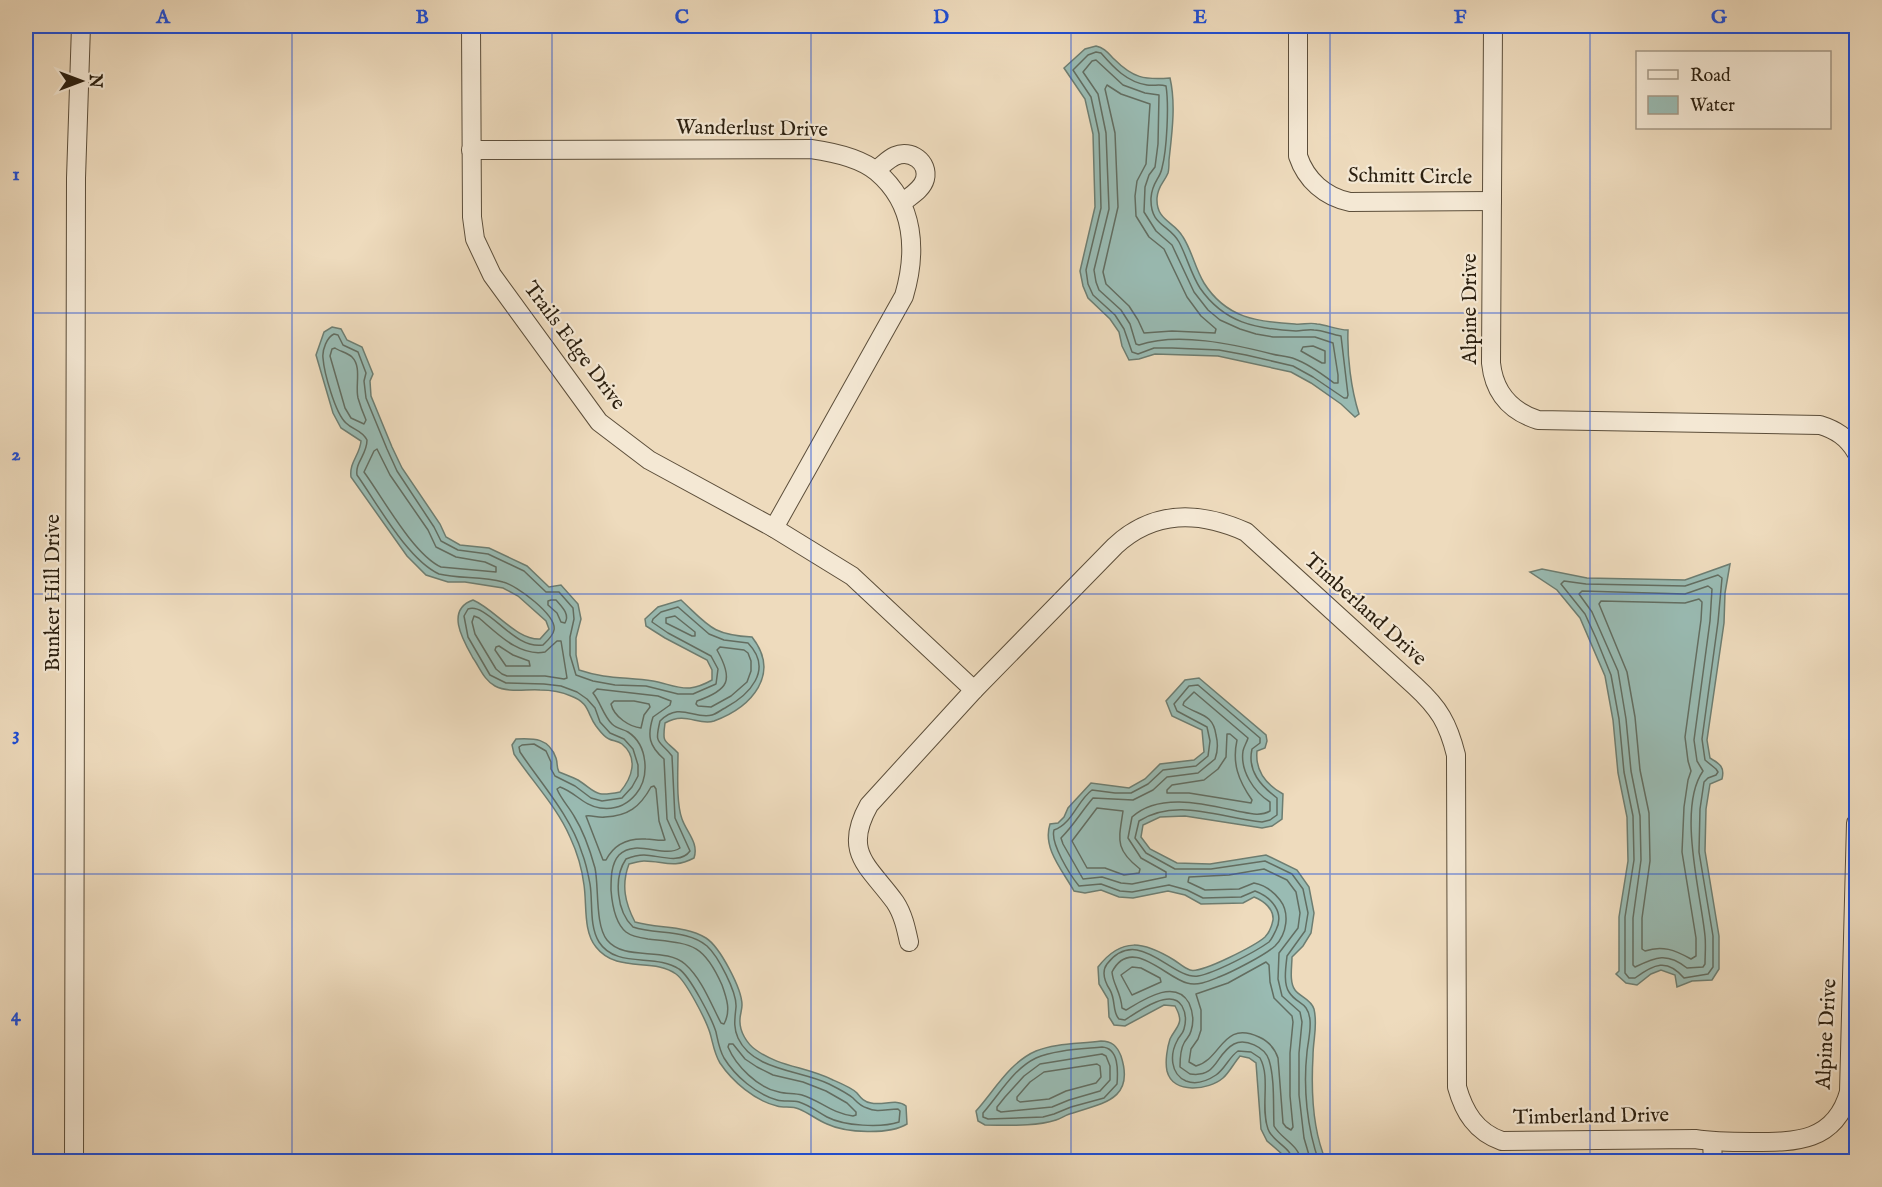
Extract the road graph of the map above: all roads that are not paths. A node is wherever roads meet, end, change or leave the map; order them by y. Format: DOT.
graph roads {
  1 [pos="81,26"];
  2 [pos="471,26"];
  3 [pos="1298,26"];
  4 [pos="1493,26"];
  5 [pos="471,150"];
  6 [pos="876,170"];
  7 [pos="1492,201"];
  8 [pos="902,203"];
  9 [pos="1857,452"];
  10 [pos="774,528"];
  11 [pos="974,690"];
  12 [pos="1857,823"];
  13 [pos="909,942"];
  14 [pos="1715,1142"];
  15 [pos="74,1161"];
  16 [pos="1713,1161"];
  1 -- 15 [label="street, Bunker Hill Drive"];
  2 -- 5 [label="street, Trails Edge Drive"];
  3 -- 7 [label="street, Schmitt Circle"];
  4 -- 7 [label="street, Alpine Drive"];
  5 -- 6 [label="street, Wanderlust Drive"];
  5 -- 10 [label="street, Trails Edge Drive"];
  6 -- 8 [label="street, Wanderlust Drive"];
  6 -- 8 [label="street"];
  7 -- 9 [label="street, Alpine Drive"];
  8 -- 10 [label="street, Wanderlust Drive"];
  10 -- 11 [label="street, Trails Edge Drive"];
  11 -- 13 [label="street, Timberland Drive"];
  11 -- 14 [label="street, Timberland Drive"];
  12 -- 14 [label="street, Alpine Drive"];
  14 -- 16 [label="street"];
}
